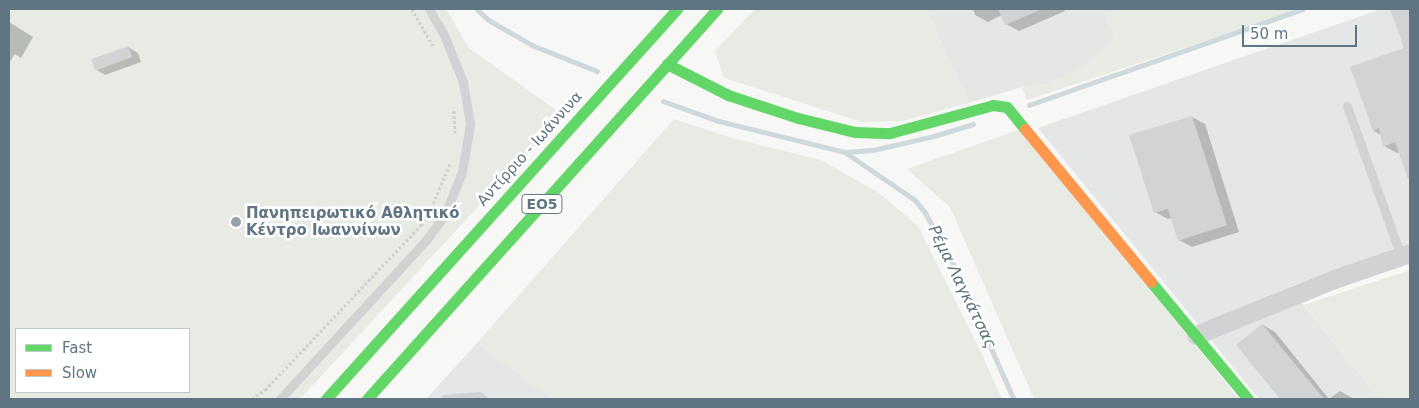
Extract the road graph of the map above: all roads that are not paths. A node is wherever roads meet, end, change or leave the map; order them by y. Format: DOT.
graph roads {
  1 [pos="428,9"];
  2 [pos="677,9"];
  3 [pos="717,9"];
  4 [pos="668,64"];
  5 [pos="1347,106"];
  6 [pos="1405,254"];
  7 [pos="1196,335"];
  8 [pos="280,399"];
  9 [pos="326,399"];
  10 [pos="367,399"];
  11 [pos="445,399"];
  12 [pos="483,399"];
  13 [pos="1248,399"];
  1 -- 8 [label="lane"];
  2 -- 9 [label="main road, Αντίρριο - Ιωάννινα / ΕΟ5"];
  3 -- 4 [label="main road, ΕΟ5"];
  4 -- 7 [label="main road"];
  4 -- 10 [label="main road, ΕΟ5"];
  5 -- 6 [label="lane"];
  6 -- 7 [label="street"];
  7 -- 13 [label="main road"];
  11 -- 12 [label="lane"];
}
